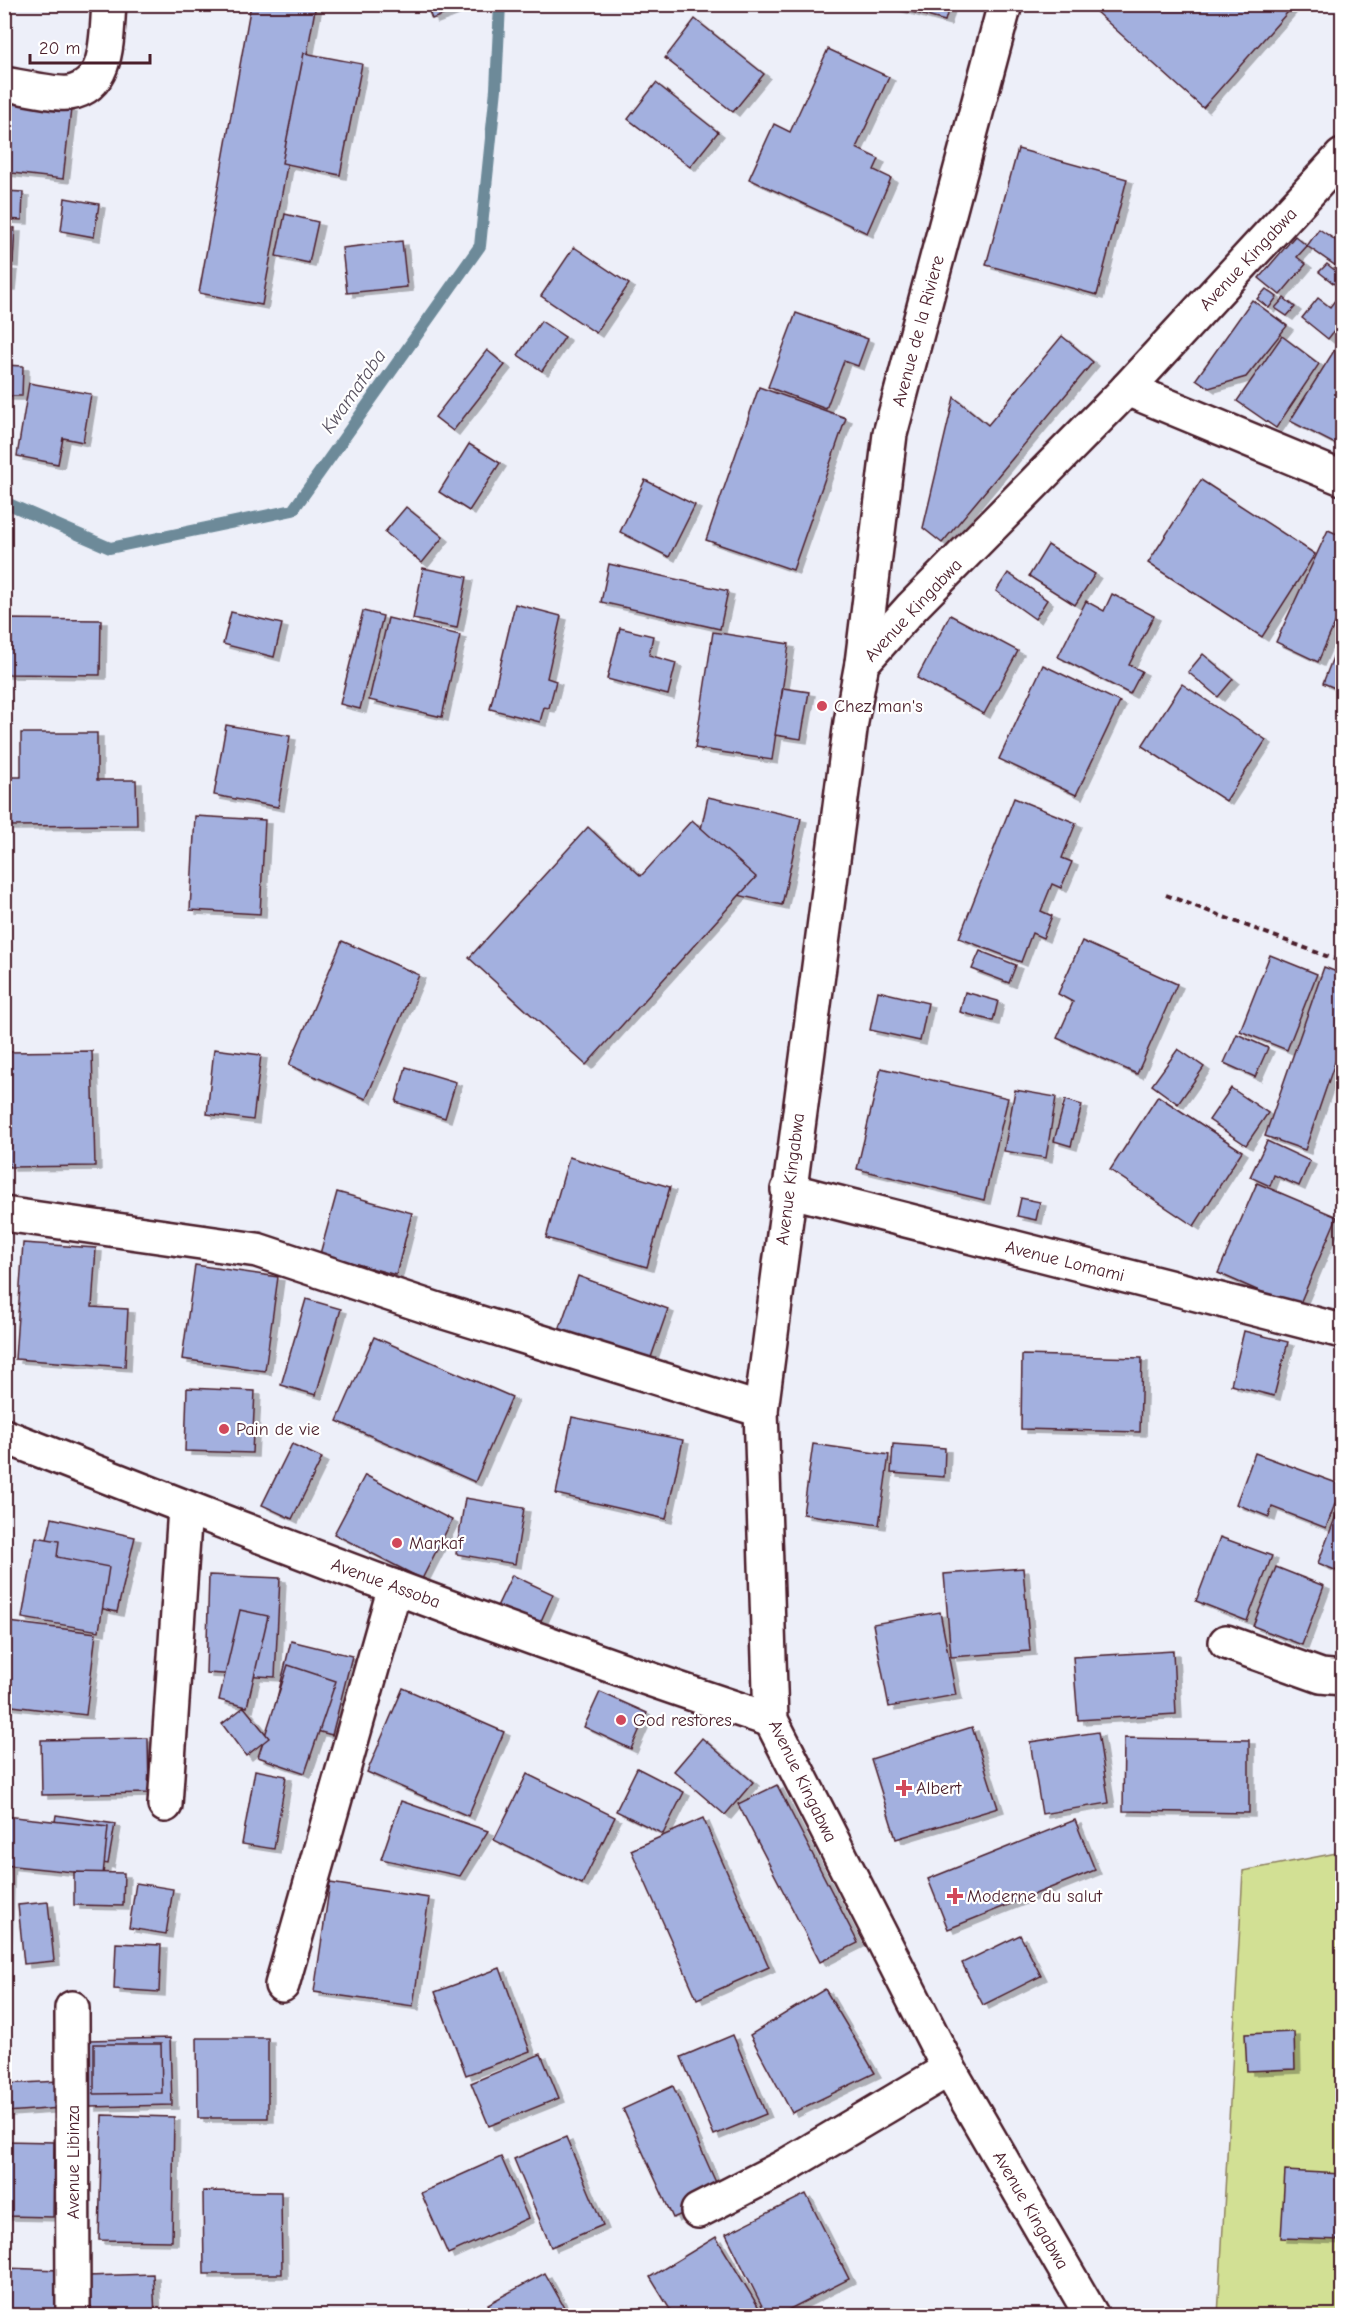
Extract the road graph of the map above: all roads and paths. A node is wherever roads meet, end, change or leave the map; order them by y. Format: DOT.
graph roads {
  1 [pos="109,4"];
  2 [pos="1005,4"];
  3 [pos="4,84"];
  4 [pos="1342,156"];
  5 [pos="1127,389"];
  6 [pos="1342,478"];
  7 [pos="862,663"];
  8 [pos="1166,895"];
  9 [pos="1342,962"];
  10 [pos="788,1190"];
  11 [pos="4,1214"];
  12 [pos="1342,1331"];
  13 [pos="761,1410"];
  14 [pos="4,1436"];
  15 [pos="185,1508"];
  16 [pos="396,1587"];
  17 [pos="1226,1642"];
  18 [pos="1342,1678"];
  19 [pos="771,1720"];
  20 [pos="165,1805"];
  21 [pos="282,1985"];
  22 [pos="72,2008"];
  23 [pos="949,2069"];
  24 [pos="698,2211"];
  25 [pos="73,2316"];
  26 [pos="1092,2316"];
  1 -- 3 [label="street"];
  2 -- 7 [label="street, Avenue de la Riviere"];
  4 -- 5 [label="street, Avenue Kingabwa"];
  5 -- 6 [label="street"];
  5 -- 7 [label="street, Avenue Kingabwa"];
  7 -- 10 [label="street, Avenue Kingabwa"];
  8 -- 9 [label="path"];
  10 -- 12 [label="street, Avenue Lomami"];
  10 -- 13 [label="street, Avenue Kingabwa"];
  11 -- 13 [label="street"];
  13 -- 19 [label="street, Avenue Kingabwa"];
  14 -- 15 [label="street, Avenue Assoba"];
  15 -- 16 [label="street, Avenue Assoba"];
  15 -- 20 [label="street"];
  16 -- 19 [label="street, Avenue Assoba"];
  16 -- 21 [label="street"];
  17 -- 18 [label="street"];
  19 -- 23 [label="street, Avenue Kingabwa"];
  22 -- 25 [label="street, Avenue Libinza"];
  23 -- 24 [label="street"];
  23 -- 26 [label="street, Avenue Kingabwa"];
}
